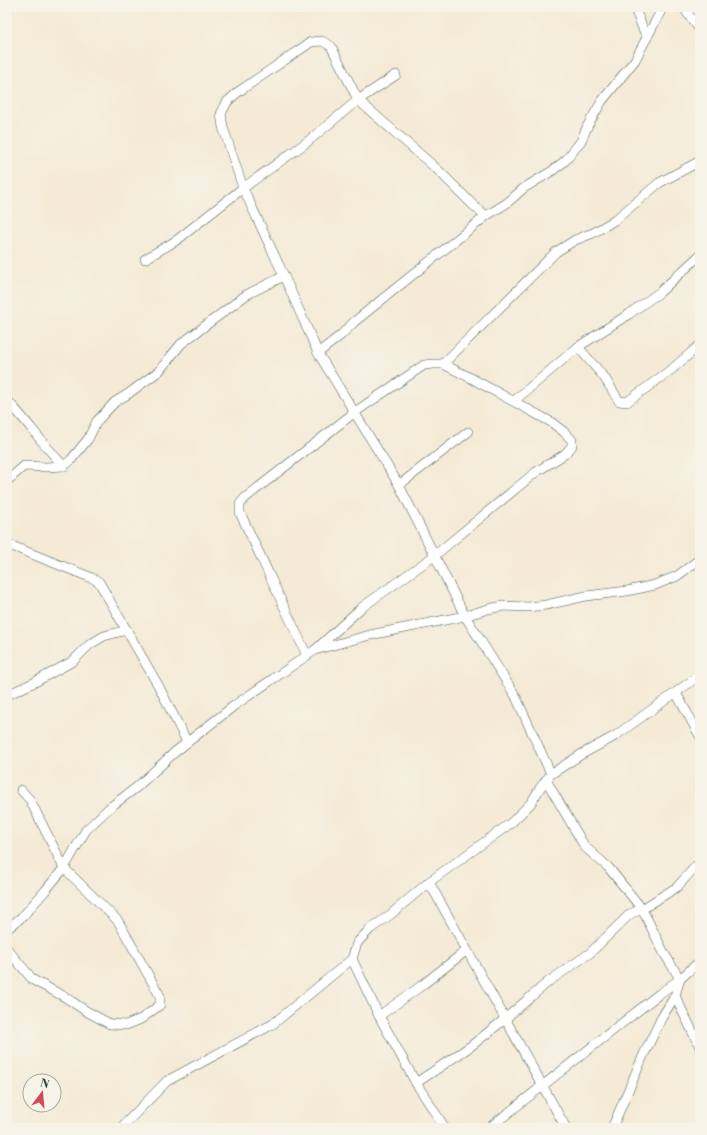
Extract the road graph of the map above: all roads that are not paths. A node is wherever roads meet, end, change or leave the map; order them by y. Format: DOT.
graph roads {
  1 [pos="634,7"];
  2 [pos="663,7"];
  3 [pos="683,7"];
  4 [pos="700,30"];
  5 [pos="647,38"];
  6 [pos="396,75"];
  7 [pos="358,100"];
  8 [pos="700,161"];
  9 [pos="244,188"];
  10 [pos="486,216"];
  11 [pos="700,255"];
  12 [pos="145,259"];
  13 [pos="284,276"];
  14 [pos="700,345"];
  15 [pos="578,347"];
  16 [pos="318,353"];
  17 [pos="443,364"];
  18 [pos="7,400"];
  19 [pos="514,401"];
  20 [pos="355,412"];
  21 [pos="468,432"];
  22 [pos="64,466"];
  23 [pos="7,481"];
  24 [pos="399,484"];
  25 [pos="7,543"];
  26 [pos="434,556"];
  27 [pos="700,559"];
  28 [pos="465,616"];
  29 [pos="127,630"];
  30 [pos="315,650"];
  31 [pos="307,655"];
  32 [pos="700,675"];
  33 [pos="676,693"];
  34 [pos="7,695"];
  35 [pos="700,736"];
  36 [pos="187,742"];
  37 [pos="549,777"];
  38 [pos="21,790"];
  39 [pos="700,864"];
  40 [pos="64,868"];
  41 [pos="429,882"];
  42 [pos="642,909"];
  43 [pos="7,929"];
  44 [pos="7,950"];
  45 [pos="467,950"];
  46 [pos="352,959"];
  47 [pos="700,961"];
  48 [pos="680,979"];
  49 [pos="675,996"];
  50 [pos="379,1016"];
  51 [pos="505,1019"];
  52 [pos="700,1047"];
  53 [pos="416,1083"];
  54 [pos="543,1086"];
  55 [pos="121,1128"];
  56 [pos="445,1128"];
  57 [pos="488,1128"];
  58 [pos="566,1128"];
  59 [pos="612,1128"];
  1 -- 5 [label="street"];
  2 -- 5 [label="street"];
  3 -- 4 [label="street"];
  5 -- 10 [label="street"];
  6 -- 7 [label="street"];
  7 -- 9 [label="street"];
  7 -- 9 [label="street"];
  7 -- 10 [label="street"];
  8 -- 17 [label="street"];
  9 -- 12 [label="street"];
  9 -- 13 [label="street"];
  10 -- 16 [label="street"];
  11 -- 15 [label="street"];
  13 -- 16 [label="street"];
  13 -- 22 [label="street"];
  14 -- 15 [label="street"];
  15 -- 19 [label="street"];
  16 -- 20 [label="street"];
  17 -- 19 [label="street"];
  17 -- 20 [label="street"];
  18 -- 22 [label="street"];
  19 -- 26 [label="street"];
  20 -- 24 [label="street"];
  20 -- 31 [label="street"];
  21 -- 24 [label="street"];
  22 -- 23 [label="street"];
  24 -- 26 [label="street"];
  25 -- 29 [label="street"];
  26 -- 28 [label="street"];
  26 -- 30 [label="street"];
  27 -- 28 [label="street"];
  28 -- 30 [label="street"];
  28 -- 37 [label="street"];
  29 -- 34 [label="street"];
  29 -- 36 [label="street"];
  30 -- 31 [label="street"];
  31 -- 36 [label="street"];
  32 -- 33 [label="street"];
  33 -- 35 [label="street"];
  33 -- 37 [label="street"];
  36 -- 40 [label="street"];
  37 -- 41 [label="street"];
  37 -- 42 [label="street"];
  38 -- 40 [label="street"];
  39 -- 42 [label="street"];
  40 -- 43 [label="street"];
  40 -- 44 [label="street"];
  41 -- 45 [label="street"];
  41 -- 46 [label="street"];
  42 -- 48 [label="street"];
  42 -- 51 [label="street"];
  45 -- 50 [label="street"];
  45 -- 51 [label="street"];
  46 -- 50 [label="street"];
  46 -- 55 [label="street"];
  47 -- 48 [label="street"];
  48 -- 49 [label="street"];
  48 -- 54 [label="street"];
  49 -- 52 [label="street"];
  49 -- 59 [label="street"];
  50 -- 53 [label="street"];
  51 -- 53 [label="street"];
  51 -- 54 [label="street"];
  53 -- 56 [label="street"];
  54 -- 57 [label="street"];
  54 -- 58 [label="street"];
}
